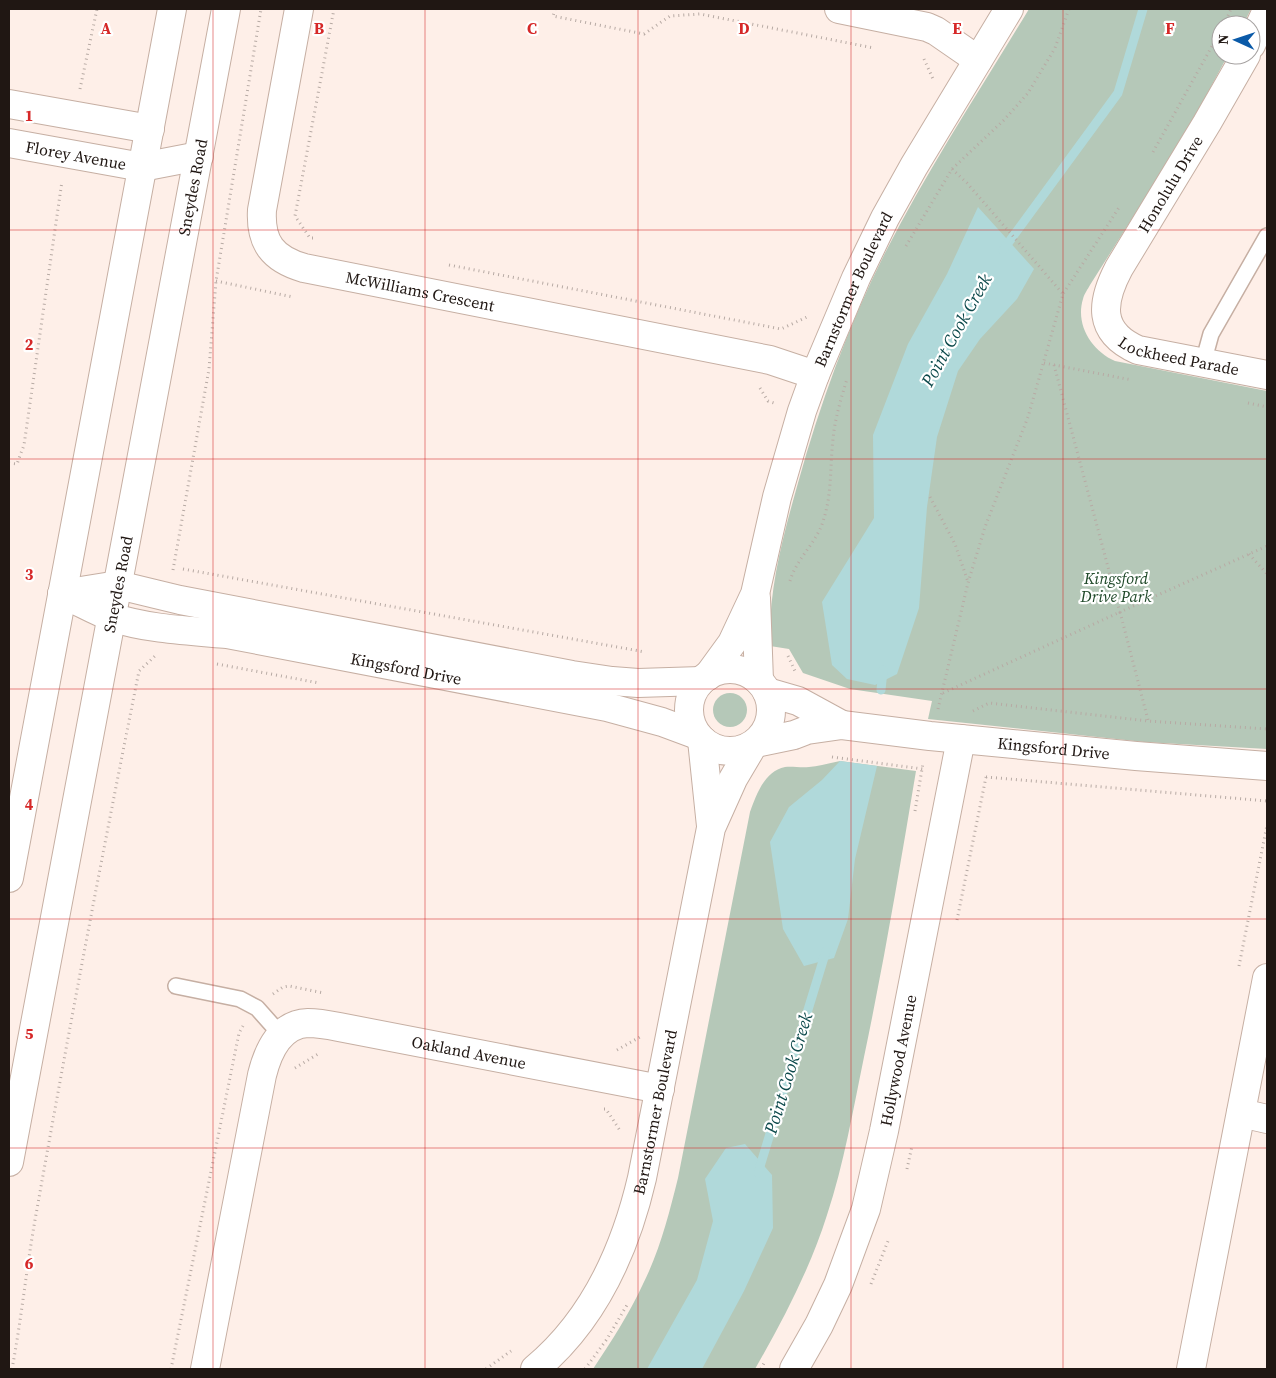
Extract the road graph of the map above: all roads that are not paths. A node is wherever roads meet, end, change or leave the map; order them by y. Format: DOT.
graph roads {
  1 [pos="172,9"];
  2 [pos="226,9"];
  3 [pos="299,9"];
  4 [pos="839,9"];
  5 [pos="1009,9"];
  6 [pos="1267,10"];
  7 [pos="1261,27"];
  8 [pos="978,60"];
  9 [pos="1242,65"];
  10 [pos="9,104"];
  11 [pos="150,129"];
  12 [pos="9,143"];
  13 [pos="199,156"];
  14 [pos="142,167"];
  15 [pos="1267,236"];
  16 [pos="1261,259"];
  17 [pos="1106,315"];
  18 [pos="1203,362"];
  19 [pos="815,375"];
  20 [pos="1267,375"];
  21 [pos="118,584"];
  22 [pos="62,594"];
  23 [pos="756,594"];
  24 [pos="112,618"];
  25 [pos="704,678"];
  26 [pos="763,686"];
  27 [pos="842,725"];
  28 [pos="700,738"];
  29 [pos="961,739"];
  30 [pos="754,744"];
  31 [pos="1267,766"];
  32 [pos="711,828"];
  33 [pos="9,878"];
  34 [pos="1267,978"];
  35 [pos="176,986"];
  36 [pos="281,1035"];
  37 [pos="660,1089"];
  38 [pos="1241,1113"];
  39 [pos="1267,1119"];
  40 [pos="9,1162"];
  41 [pos="205,1369"];
  42 [pos="534,1369"];
  43 [pos="794,1369"];
  44 [pos="1191,1369"];
  1 -- 11 [label="street"];
  2 -- 13 [label="street, Sneydes Road"];
  3 -- 19 [label="street, McWilliams Crescent"];
  4 -- 8 [label="street"];
  5 -- 8 [label="street, Barnstormer Boulevard"];
  6 -- 7 [label="street, Honolulu Drive"];
  8 -- 19 [label="street, Barnstormer Boulevard"];
  9 -- 17 [label="street, Honolulu Drive"];
  10 -- 11 [label="street"];
  11 -- 13 [label="street"];
  11 -- 14 [label="street"];
  12 -- 14 [label="street, Florey Avenue"];
  13 -- 14 [label="street"];
  13 -- 21 [label="street, Sneydes Road"];
  14 -- 22 [label="street"];
  15 -- 16 [label="lane"];
  16 -- 18 [label="lane"];
  17 -- 18 [label="street, Lockheed Parade"];
  18 -- 20 [label="street, Lockheed Parade"];
  19 -- 23 [label="street, Barnstormer Boulevard"];
  21 -- 22 [label="street"];
  21 -- 24 [label="street, Sneydes Road"];
  21 -- 25 [label="street, Kingsford Drive"];
  22 -- 24 [label="street, Kingsford Drive"];
  22 -- 33 [label="street"];
  23 -- 25 [label="street, Barnstormer Boulevard"];
  23 -- 26 [label="street, Barnstormer Boulevard"];
  24 -- 28 [label="street, Kingsford Drive"];
  24 -- 40 [label="street, Sneydes Road"];
  25 -- 26 [label="street"];
  25 -- 28 [label="street"];
  26 -- 27 [label="street, Kingsford Drive"];
  26 -- 30 [label="street"];
  27 -- 29 [label="street, Kingsford Drive"];
  27 -- 30 [label="street, Kingsford Drive"];
  28 -- 30 [label="street"];
  28 -- 32 [label="street, Barnstormer Boulevard"];
  29 -- 31 [label="street, Kingsford Drive"];
  29 -- 43 [label="street, Hollywood Avenue"];
  30 -- 32 [label="street, Barnstormer Boulevard"];
  32 -- 37 [label="street, Barnstormer Boulevard"];
  34 -- 38 [label="street"];
  35 -- 36 [label="lane"];
  36 -- 37 [label="street, Oakland Avenue"];
  36 -- 41 [label="street, Oakland Avenue"];
  37 -- 42 [label="street, Barnstormer Boulevard"];
  38 -- 39 [label="street"];
  38 -- 44 [label="street"];
}
